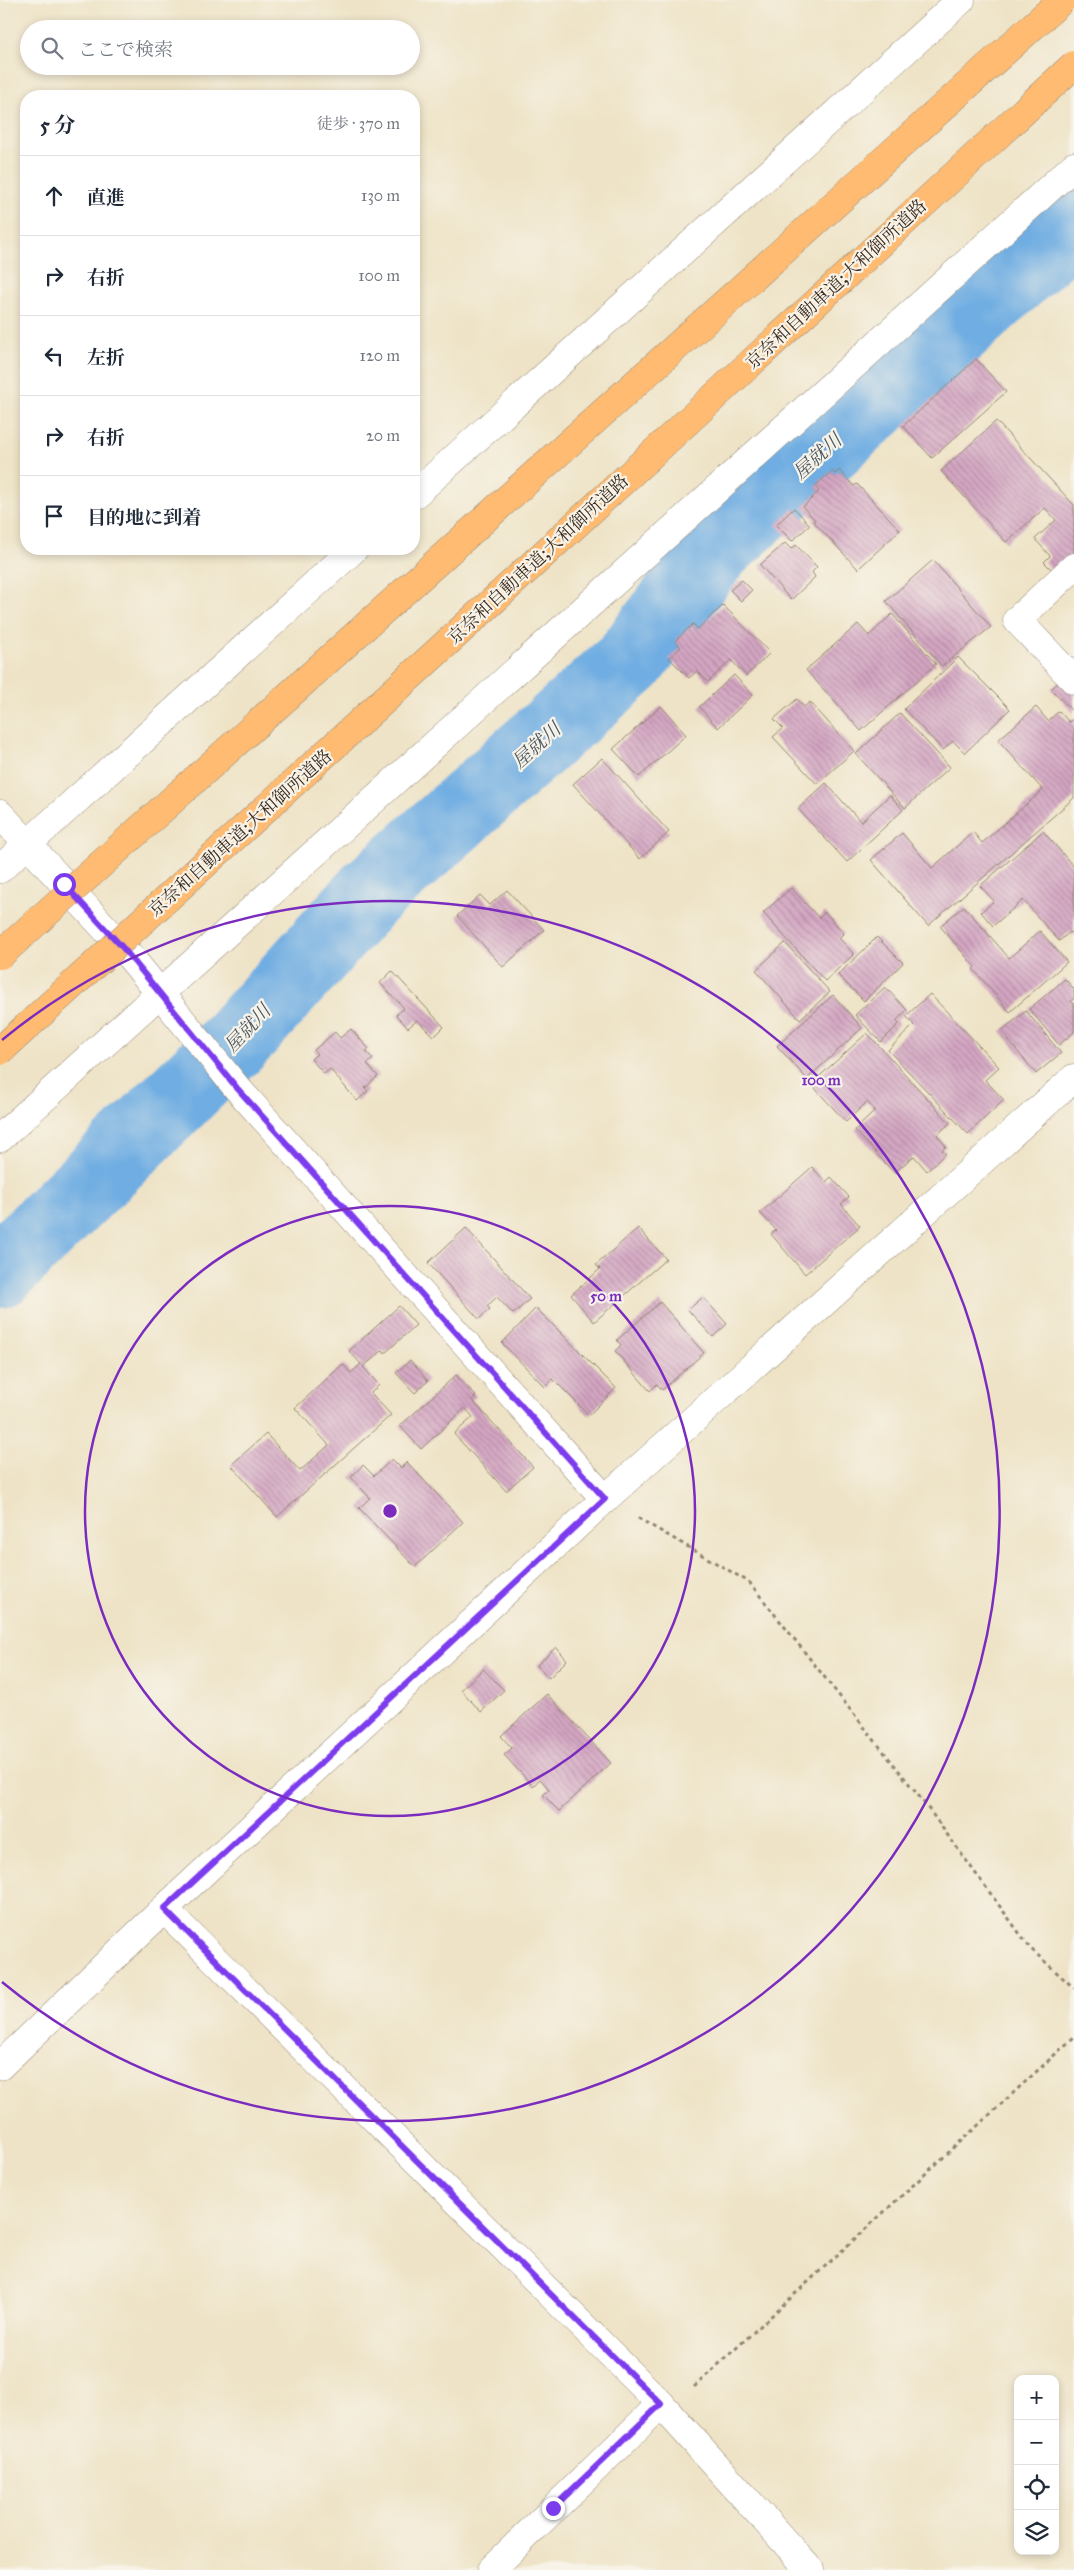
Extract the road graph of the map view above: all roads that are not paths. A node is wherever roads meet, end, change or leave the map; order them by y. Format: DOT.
graph roads {
  1 [pos="961,0"];
  2 [pos="1062,0"];
  3 [pos="1074,65"];
  4 [pos="1074,166"];
  5 [pos="420,490"];
  6 [pos="347,555"];
  7 [pos="1074,567"];
  8 [pos="1074,680"];
  9 [pos="0,814"];
  10 [pos="28,844"];
  11 [pos="0,869"];
  12 [pos="0,955"];
  13 [pos="160,994"];
  14 [pos="0,1051"];
  15 [pos="1074,1078"];
  16 [pos="0,1138"];
  17 [pos="605,1499"];
  18 [pos="164,1909"];
  19 [pos="0,2066"];
  20 [pos="665,2407"];
  21 [pos="492,2570"];
  22 [pos="810,2570"];
  1 -- 5 [label="street"];
  2 -- 12 [label="highway, bridge"];
  3 -- 14 [label="highway, 京奈和自動車道;大和御所道路, bridge"];
  4 -- 13 [label="street"];
  6 -- 10 [label="street"];
  7 -- 8 [label="street"];
  9 -- 10 [label="street"];
  10 -- 11 [label="street"];
  10 -- 13 [label="street"];
  13 -- 16 [label="street"];
  13 -- 17 [label="street"];
  15 -- 17 [label="street"];
  17 -- 18 [label="street"];
  18 -- 19 [label="street"];
  18 -- 20 [label="street"];
  20 -- 21 [label="street"];
  20 -- 22 [label="street"];
}
